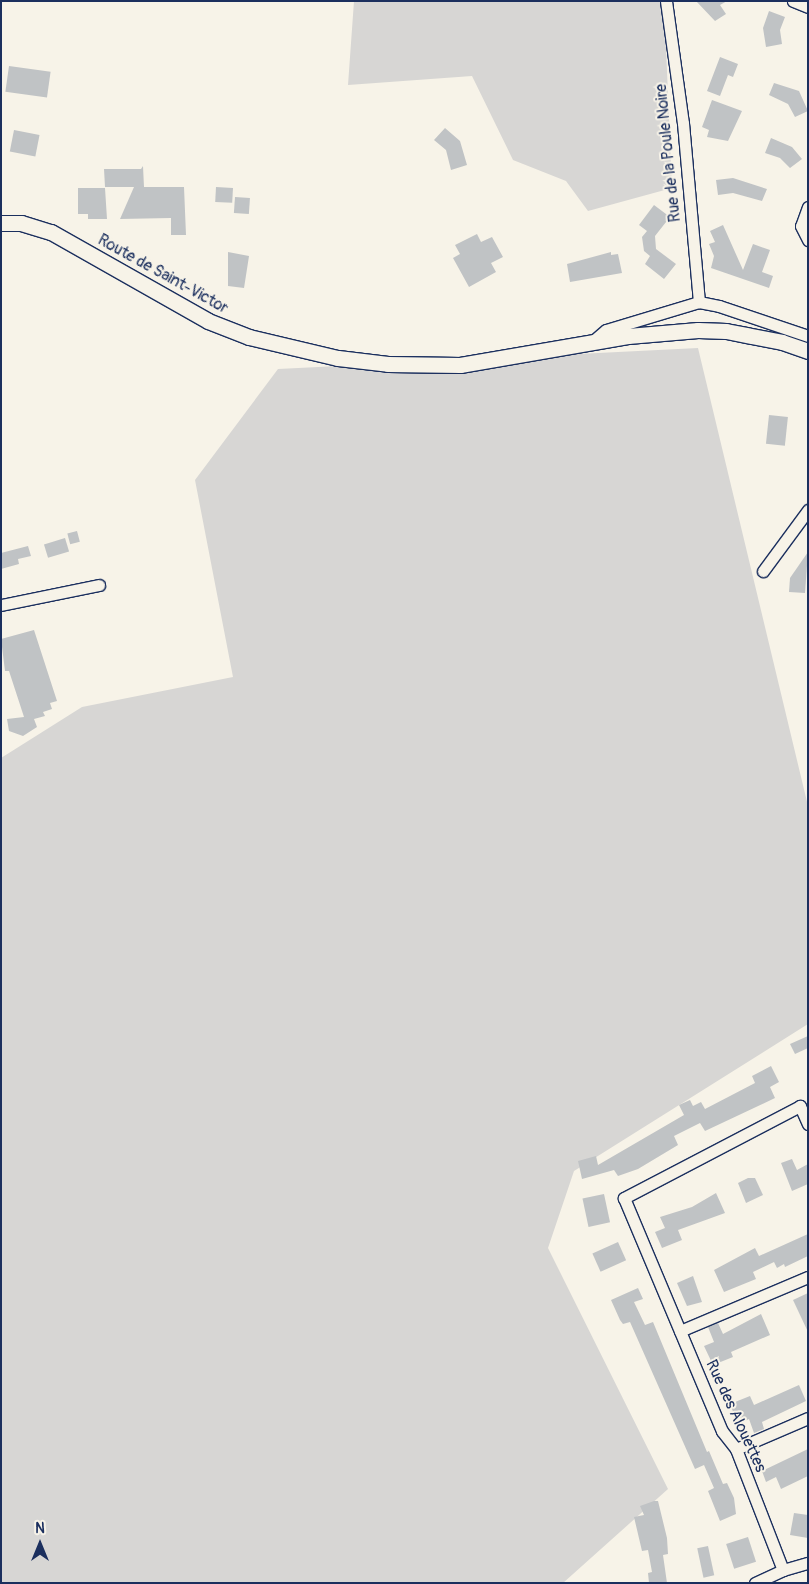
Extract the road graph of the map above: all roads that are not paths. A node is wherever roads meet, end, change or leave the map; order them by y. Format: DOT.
graph roads {
  1 [pos="666,1"];
  2 [pos="793,1"];
  3 [pos="808,6"];
  4 [pos="808,207"];
  5 [pos="1,223"];
  6 [pos="808,240"];
  7 [pos="699,302"];
  8 [pos="808,336"];
  9 [pos="592,342"];
  10 [pos="808,351"];
  11 [pos="808,510"];
  12 [pos="763,571"];
  13 [pos="99,585"];
  14 [pos="1,605"];
  15 [pos="808,1124"];
  16 [pos="808,1277"];
  17 [pos="680,1332"];
  18 [pos="808,1418"];
  19 [pos="736,1449"];
  20 [pos="808,1563"];
  21 [pos="783,1570"];
  22 [pos="755,1583"];
  1 -- 7 [label="street, Rue de la Poule Noire"];
  2 -- 3 [label="street"];
  4 -- 6 [label="street"];
  5 -- 9 [label="main road, Route de Saint-Victor"];
  7 -- 8 [label="street"];
  7 -- 9 [label="street"];
  9 -- 10 [label="main road, Route de Saint-Victor"];
  11 -- 12 [label="street"];
  13 -- 14 [label="street"];
  15 -- 17 [label="street, Rue des Alouettes"];
  16 -- 17 [label="street"];
  17 -- 19 [label="street, Rue des Alouettes"];
  18 -- 19 [label="street"];
  19 -- 21 [label="street, Rue des Alouettes"];
  20 -- 21 [label="street"];
  21 -- 22 [label="street"];
}
